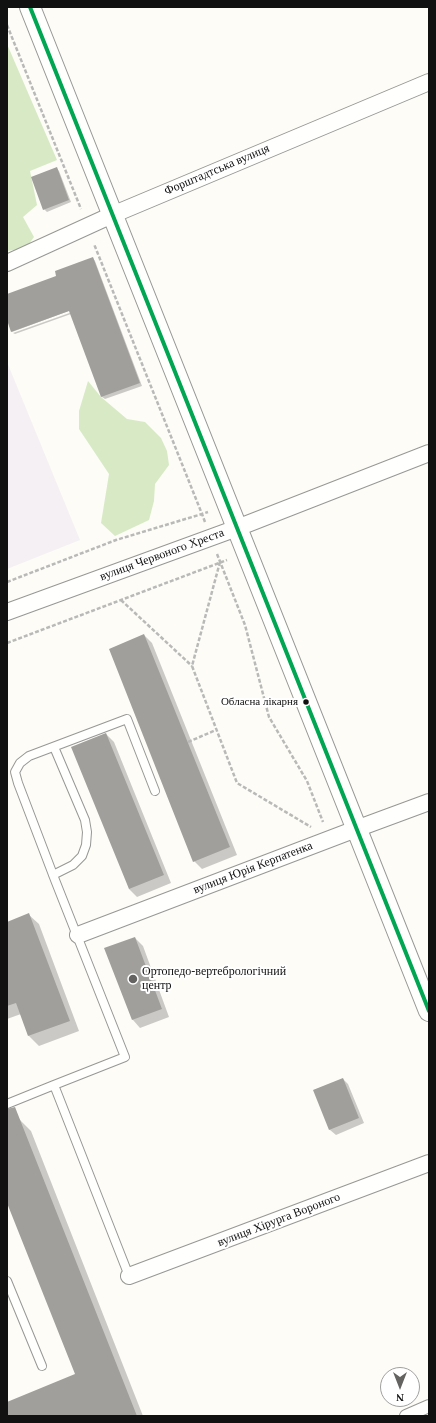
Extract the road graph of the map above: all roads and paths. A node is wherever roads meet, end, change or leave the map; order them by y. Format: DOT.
graph roads {
  1 [pos="30,7"];
  2 [pos="7,24"];
  3 [pos="429,82"];
  4 [pos="112,215"];
  5 [pos="87,226"];
  6 [pos="7,263"];
  7 [pos="429,453"];
  8 [pos="237,528"];
  9 [pos="210,537"];
  10 [pos="247,552"];
  11 [pos="220,562"];
  12 [pos="7,582"];
  13 [pos="121,600"];
  14 [pos="7,612"];
  15 [pos="7,643"];
  16 [pos="192,666"];
  17 [pos="216,730"];
  18 [pos="188,742"];
  19 [pos="54,747"];
  20 [pos="155,791"];
  21 [pos="429,802"];
  22 [pos="356,829"];
  23 [pos="330,839"];
  24 [pos="53,875"];
  25 [pos="78,935"];
  26 [pos="429,1011"];
  27 [pos="54,1085"];
  28 [pos="7,1104"];
  29 [pos="429,1163"];
  30 [pos="129,1276"];
  31 [pos="7,1281"];
  32 [pos="42,1366"];
  33 [pos="429,1406"];
  34 [pos="406,1416"];
  1 -- 4 [label="street"];
  2 -- 5 [label="path"];
  3 -- 4 [label="street, Форштадтська вулиця"];
  4 -- 5 [label="street, Форштадтська вулиця"];
  4 -- 8 [label="street"];
  5 -- 6 [label="street, Форштадтська вулиця"];
  5 -- 12 [label="path"];
  7 -- 8 [label="street, вулиця Червоного Хреста"];
  8 -- 9 [label="street, вулиця Червоного Хреста"];
  8 -- 10 [label="street"];
  9 -- 11 [label="path"];
  9 -- 14 [label="street, вулиця Червоного Хреста"];
  10 -- 11 [label="path"];
  10 -- 22 [label="street"];
  11 -- 13 [label="path"];
  11 -- 16 [label="path"];
  11 -- 23 [label="path"];
  13 -- 15 [label="path"];
  13 -- 16 [label="path"];
  16 -- 17 [label="path"];
  17 -- 18 [label="path"];
  17 -- 23 [label="path"];
  19 -- 20 [label="lane"];
  19 -- 24 [label="lane"];
  19 -- 24 [label="lane"];
  21 -- 22 [label="street, вулиця Юрія Керпатенка"];
  22 -- 23 [label="street, вулиця Юрія Керпатенка"];
  22 -- 26 [label="street"];
  23 -- 25 [label="street, вулиця Юрія Керпатенка"];
  24 -- 25 [label="lane"];
  25 -- 27 [label="lane"];
  27 -- 28 [label="lane"];
  27 -- 30 [label="lane"];
  29 -- 30 [label="street, вулиця Хірурга Вороного"];
  31 -- 32 [label="lane"];
  33 -- 34 [label="street"];
}
